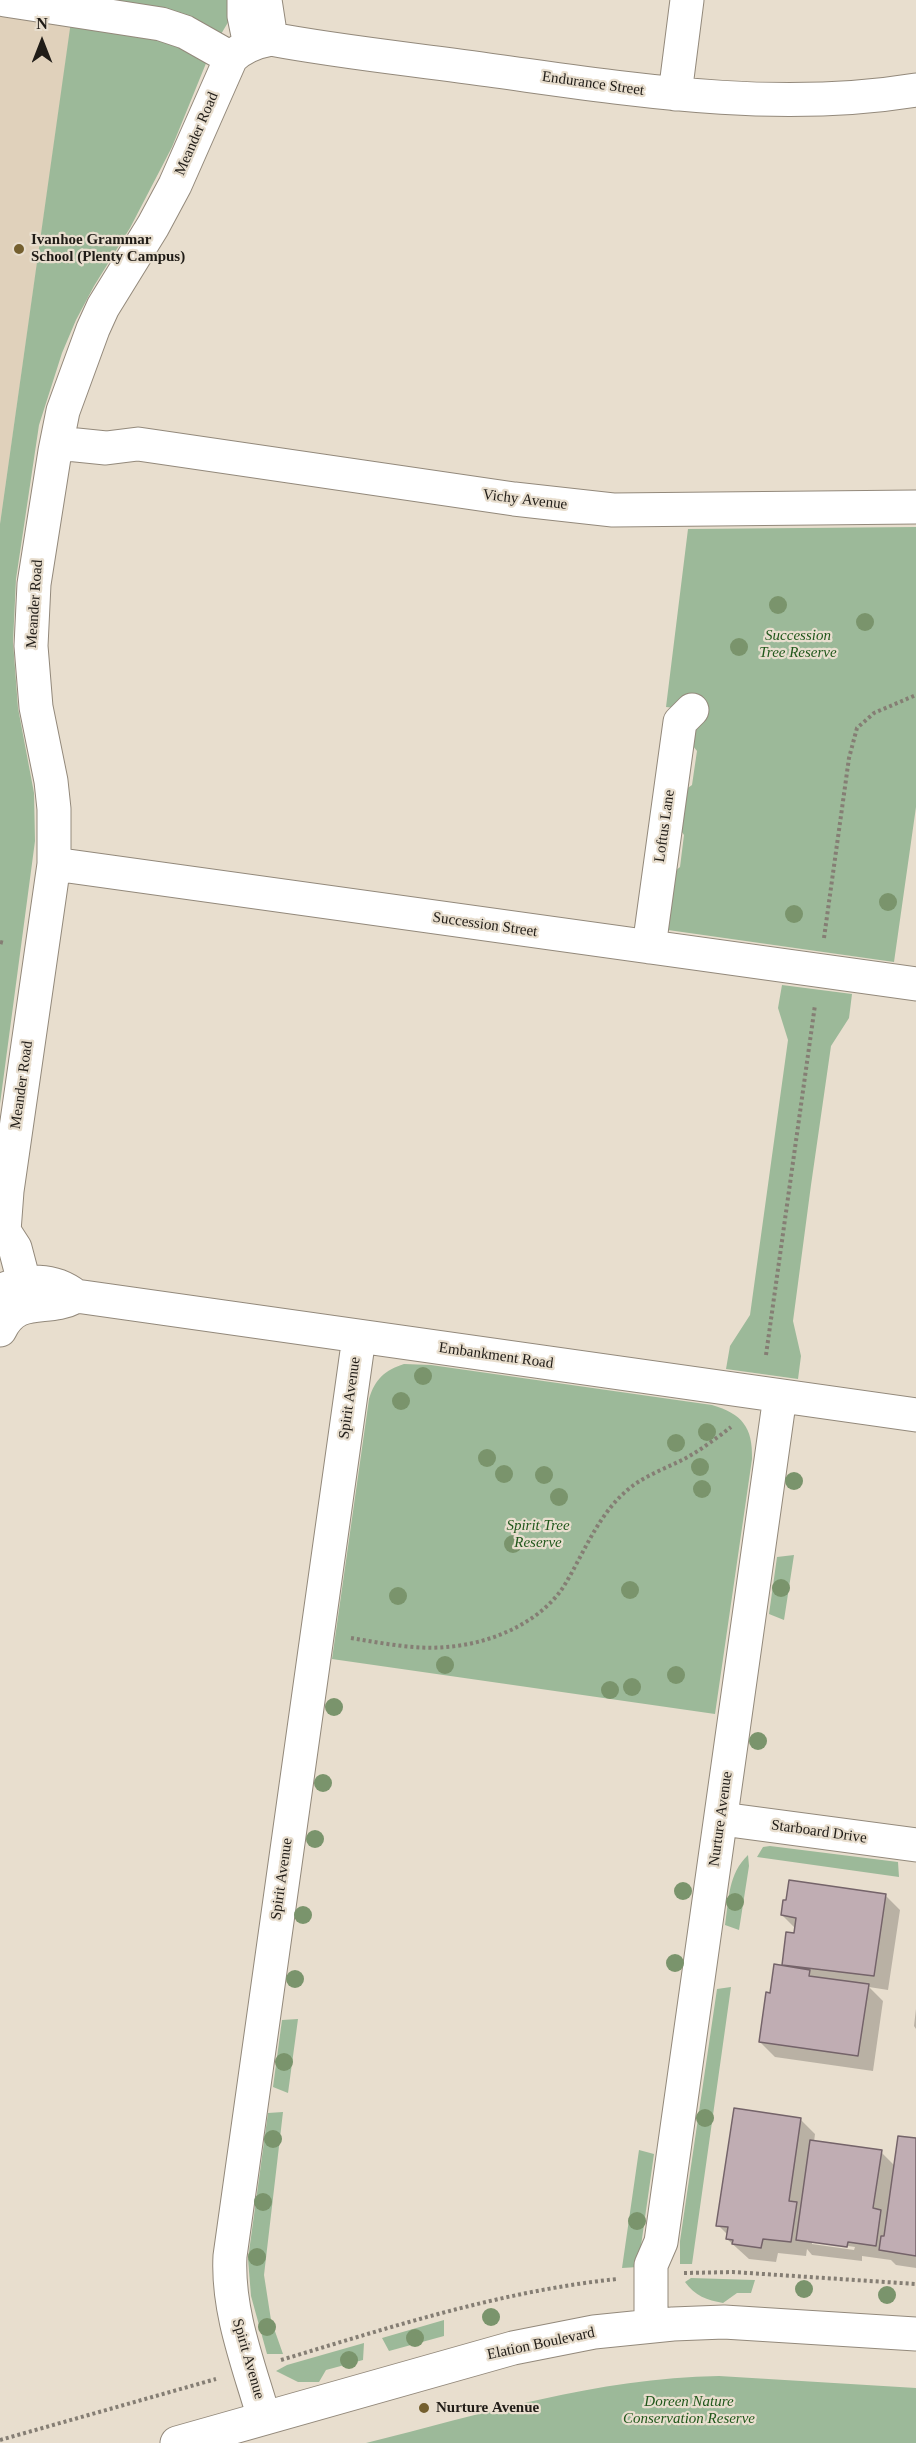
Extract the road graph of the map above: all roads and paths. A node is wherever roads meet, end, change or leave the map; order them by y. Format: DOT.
graph roads {
  1 [pos="5,0"];
  2 [pos="244,0"];
  3 [pos="265,0"];
  4 [pos="687,0"];
  5 [pos="250,47"];
  6 [pos="916,90"];
  7 [pos="675,94"];
  8 [pos="59,432"];
  9 [pos="916,507"];
  10 [pos="916,695"];
  11 [pos="692,710"];
  12 [pos="54,864"];
  13 [pos="649,947"];
  14 [pos="819,970"];
  15 [pos="916,984"];
  16 [pos="9,1282"];
  17 [pos="359,1337"];
  18 [pos="766,1355"];
  19 [pos="780,1396"];
  20 [pos="916,1415"];
  21 [pos="731,1427"];
  22 [pos="317,1633"];
  23 [pos="722,1819"];
  24 [pos="916,1845"];
  25 [pos="662,2325"];
  26 [pos="916,2334"];
  27 [pos="264,2418"];
  28 [pos="177,2443"];
  1 -- 5 [label="street"];
  2 -- 5 [label="street"];
  3 -- 5 [label="street"];
  4 -- 7 [label="street"];
  5 -- 7 [label="street, Endurance Street"];
  5 -- 8 [label="street, Meander Road"];
  6 -- 7 [label="street, Endurance Street"];
  8 -- 9 [label="street, Vichy Avenue"];
  8 -- 12 [label="street, Meander Road"];
  10 -- 14 [label="path"];
  11 -- 13 [label="street, Loftus Lane"];
  12 -- 13 [label="street, Succession Street"];
  12 -- 16 [label="street, Meander Road"];
  13 -- 14 [label="street, Succession Street"];
  14 -- 15 [label="street, Succession Street"];
  14 -- 18 [label="path"];
  16 -- 17 [label="street, Embankment Road"];
  17 -- 19 [label="street, Embankment Road"];
  17 -- 22 [label="street, Spirit Avenue"];
  19 -- 20 [label="street, Embankment Road"];
  19 -- 23 [label="street, Nurture Avenue"];
  21 -- 22 [label="path"];
  22 -- 27 [label="street, Spirit Avenue"];
  23 -- 24 [label="street, Starboard Drive"];
  23 -- 25 [label="street, Nurture Avenue"];
  25 -- 26 [label="street, Elation Boulevard"];
  25 -- 27 [label="street, Elation Boulevard"];
  27 -- 28 [label="street, Elation Boulevard"];
}
